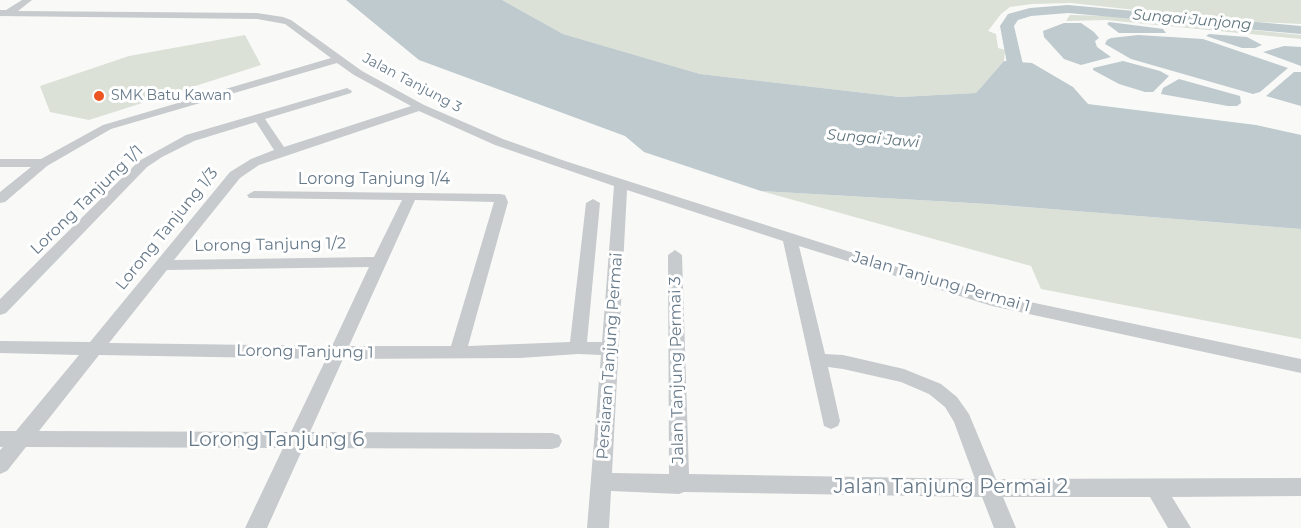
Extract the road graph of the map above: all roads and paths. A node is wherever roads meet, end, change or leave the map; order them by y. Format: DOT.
graph roads {
  1 [pos="28,0"];
  2 [pos="5,12"];
  3 [pos="33,14"];
  4 [pos="339,59"];
  5 [pos="347,91"];
  6 [pos="420,107"];
  7 [pos="260,118"];
  8 [pos="281,152"];
  9 [pos="0,163"];
  10 [pos="43,163"];
  11 [pos="621,183"];
  12 [pos="254,195"];
  13 [pos="410,196"];
  14 [pos="0,199"];
  15 [pos="593,203"];
  16 [pos="790,238"];
  17 [pos="675,255"];
  18 [pos="379,262"];
  19 [pos="161,265"];
  20 [pos="0,309"];
  21 [pos="0,347"];
  22 [pos="95,348"];
  23 [pos="578,348"];
  24 [pos="609,349"];
  25 [pos="337,353"];
  26 [pos="457,353"];
  27 [pos="817,360"];
  28 [pos="1301,366"];
  29 [pos="831,421"];
  30 [pos="0,439"];
  31 [pos="21,439"];
  32 [pos="297,440"];
  33 [pos="552,441"];
  34 [pos="0,465"];
  35 [pos="602,482"];
  36 [pos="680,485"];
  37 [pos="1301,487"];
  38 [pos="991,488"];
  39 [pos="1156,488"];
  40 [pos="256,528"];
  41 [pos="598,528"];
  42 [pos="1005,528"];
  43 [pos="1180,528"];
  1 -- 2 [label="street"];
  2 -- 3 [label="street, Jalan Tanjung 3"];
  2 -- 3 [label="street"];
  3 -- 4 [label="street, Jalan Tanjung 3"];
  4 -- 6 [label="street, Jalan Tanjung 3"];
  4 -- 10 [label="street"];
  5 -- 7 [label="street, Lorong Tanjung 1/1"];
  6 -- 8 [label="street, Lorong Tanjung 1/3"];
  6 -- 11 [label="street, Jalan Tanjung 3"];
  7 -- 8 [label="street"];
  7 -- 20 [label="street, Lorong Tanjung 1/1"];
  8 -- 19 [label="street, Lorong Tanjung 1/3"];
  9 -- 10 [label="street"];
  10 -- 14 [label="street"];
  11 -- 16 [label="street, Jalan Tanjung Permai 1"];
  11 -- 24 [label="street, Persiaran Tanjung Permai"];
  12 -- 13 [label="street, Lorong Tanjung 1/4"];
  13 -- 18 [label="street"];
  13 -- 26 [label="street, Lorong Tanjung 1/4"];
  15 -- 23 [label="street"];
  16 -- 27 [label="street"];
  16 -- 28 [label="street, Jalan Tanjung Permai 1"];
  17 -- 36 [label="street, Jalan Tanjung Permai 3"];
  18 -- 19 [label="street, Lorong Tanjung 1/2"];
  18 -- 25 [label="street"];
  19 -- 22 [label="street, Lorong Tanjung 1/3"];
  21 -- 22 [label="street, Lorong Tanjung 1"];
  22 -- 25 [label="street, Lorong Tanjung 1"];
  22 -- 31 [label="street, Lorong Tanjung 1/3"];
  23 -- 24 [label="street, Lorong Tanjung 1"];
  23 -- 26 [label="street, Lorong Tanjung 1"];
  24 -- 35 [label="street, Persiaran Tanjung Permai"];
  25 -- 26 [label="street, Lorong Tanjung 1"];
  25 -- 32 [label="street"];
  27 -- 29 [label="street"];
  27 -- 38 [label="street"];
  30 -- 31 [label="street, Lorong Tanjung 6"];
  31 -- 32 [label="street, Lorong Tanjung 6"];
  31 -- 34 [label="street, Lorong Tanjung 1/3"];
  32 -- 33 [label="street, Lorong Tanjung 6"];
  32 -- 40 [label="street"];
  35 -- 36 [label="street, Jalan Tanjung Permai 2"];
  35 -- 41 [label="street, Persiaran Tanjung Permai"];
  36 -- 38 [label="street, Jalan Tanjung Permai 2"];
  37 -- 39 [label="street, Jalan Tanjung Permai 2"];
  38 -- 39 [label="street, Jalan Tanjung Permai 2"];
  38 -- 42 [label="street"];
  39 -- 43 [label="street"];
}
